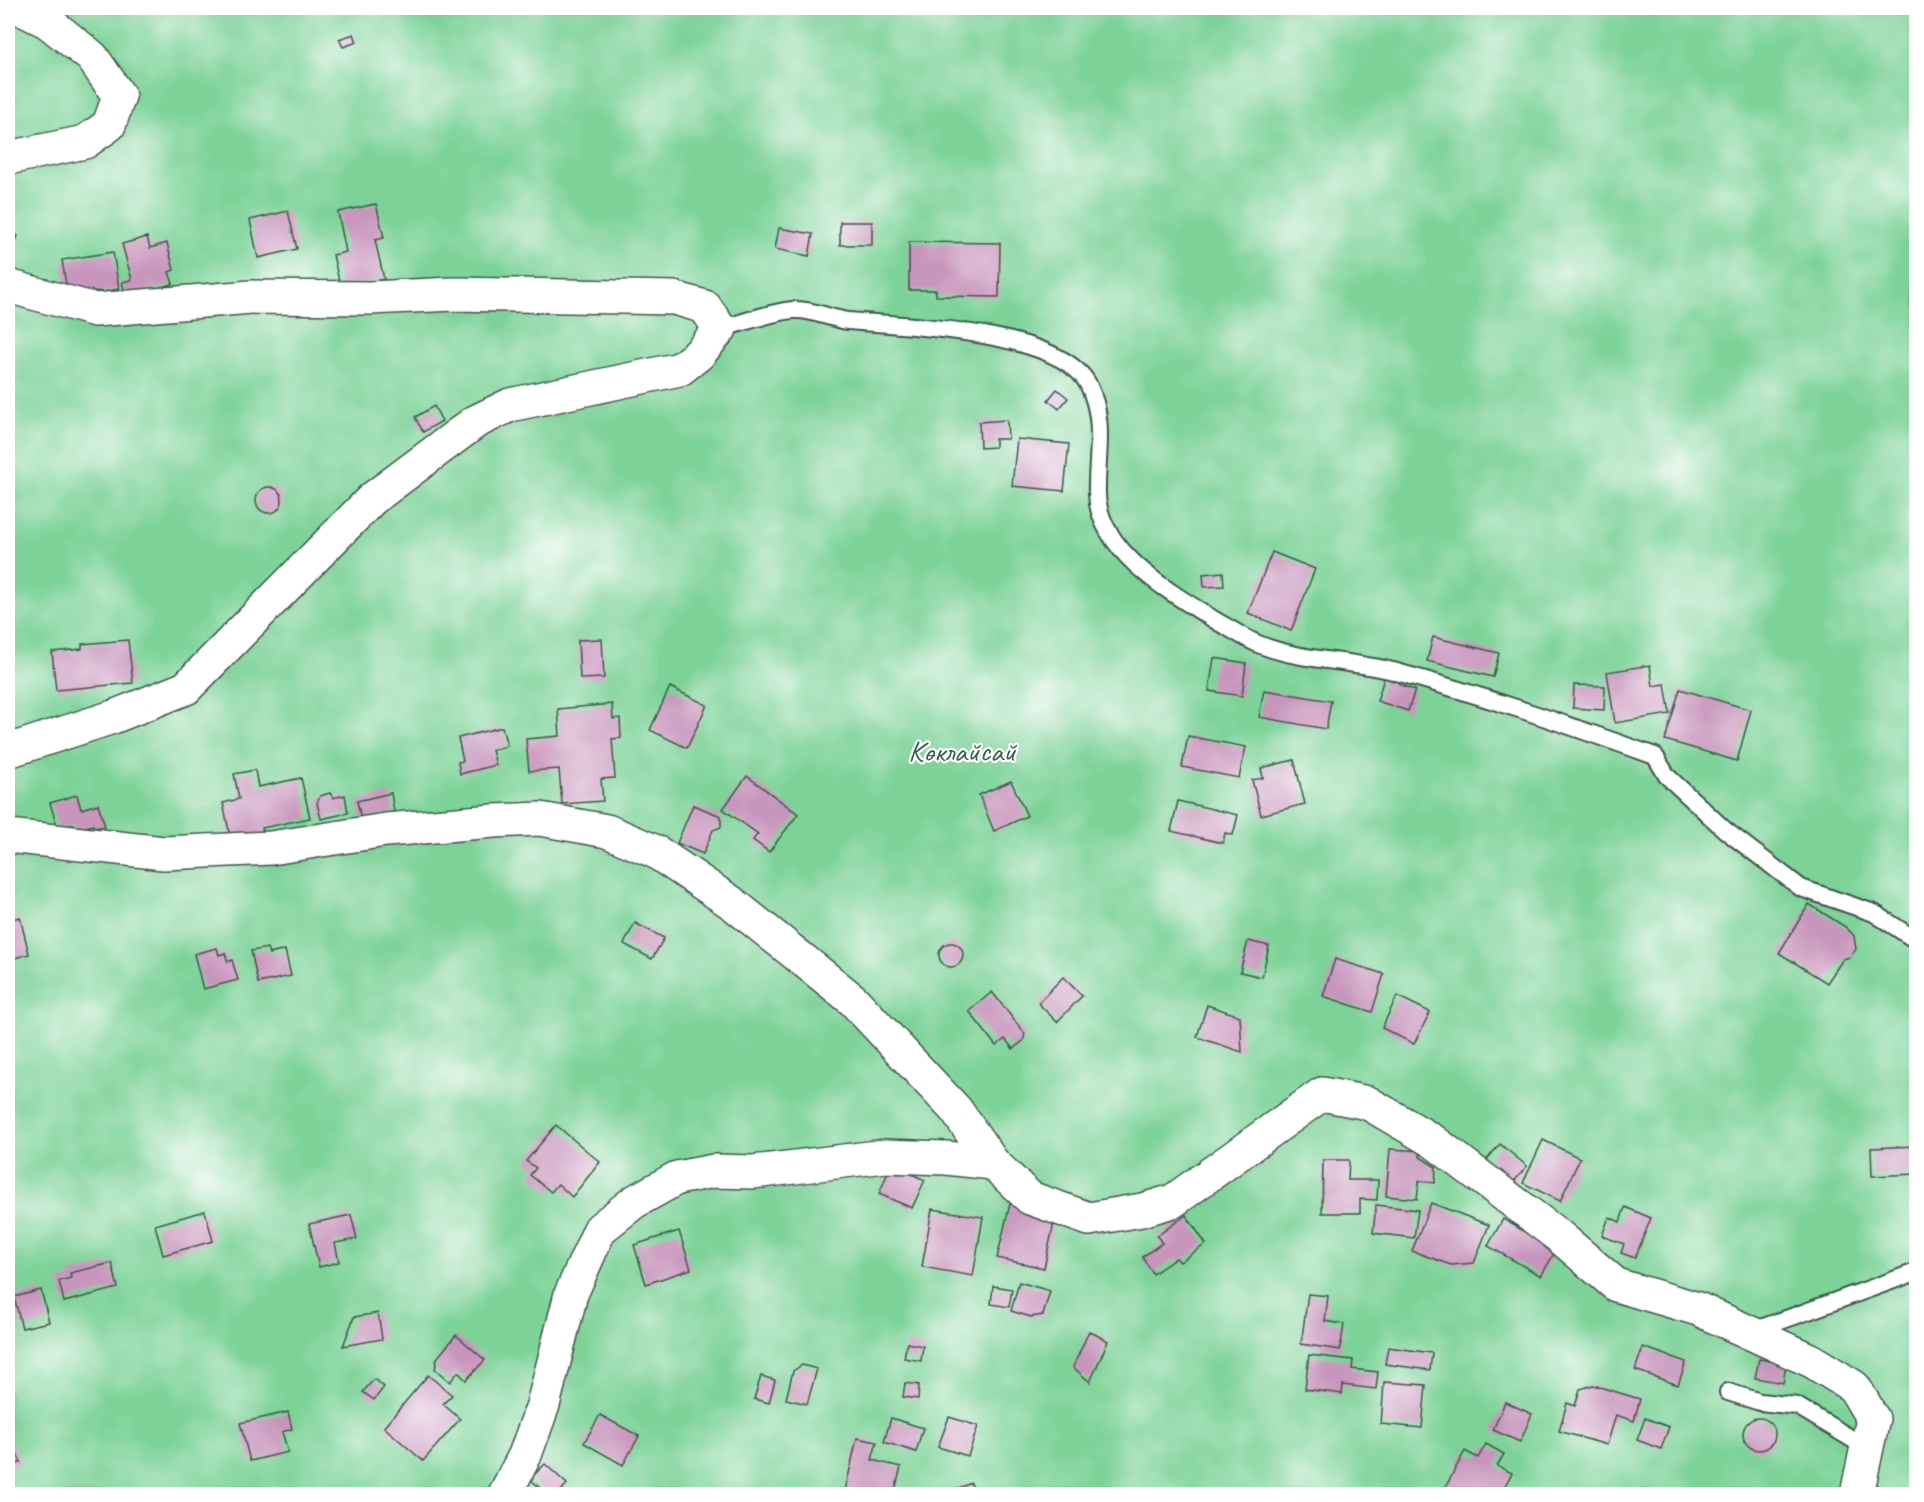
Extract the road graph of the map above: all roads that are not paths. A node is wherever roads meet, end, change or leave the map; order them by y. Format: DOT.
graph roads {
  1 [pos="20,8"];
  2 [pos="8,158"];
  3 [pos="8,286"];
  4 [pos="720,329"];
  5 [pos="8,751"];
  6 [pos="8,836"];
  7 [pos="1911,937"];
  8 [pos="993,1163"];
  9 [pos="1917,1272"];
  10 [pos="1749,1332"];
  11 [pos="1728,1392"];
  12 [pos="1867,1448"];
  13 [pos="505,1494"];
  14 [pos="1857,1494"];
  1 -- 2 [label="street"];
  3 -- 4 [label="street"];
  4 -- 5 [label="street"];
  4 -- 7 [label="lane"];
  6 -- 8 [label="street"];
  8 -- 10 [label="street"];
  8 -- 13 [label="street"];
  9 -- 10 [label="lane"];
  10 -- 12 [label="street"];
  11 -- 12 [label="lane"];
  12 -- 14 [label="street"];
}
